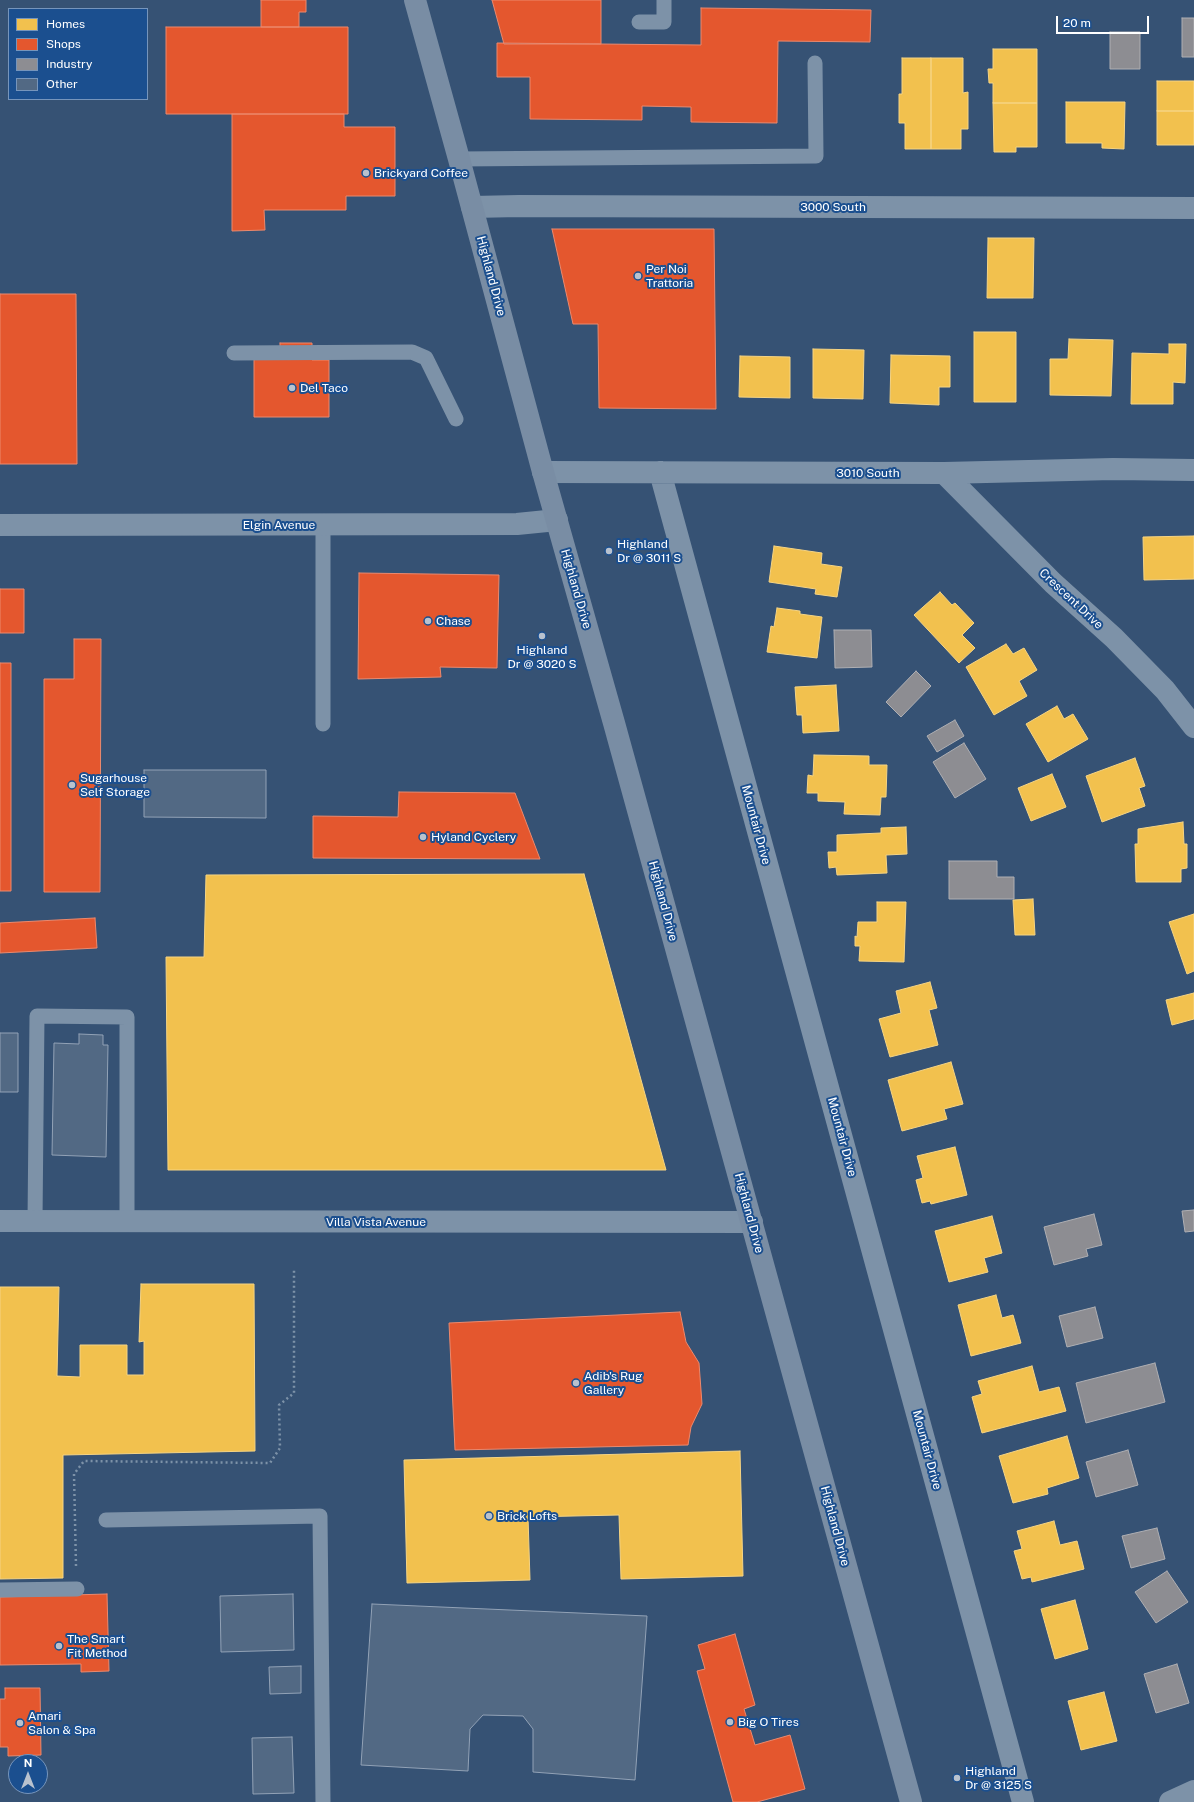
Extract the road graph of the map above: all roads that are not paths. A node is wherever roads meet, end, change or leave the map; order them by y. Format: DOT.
graph roads {
  1 [pos="415,0"];
  2 [pos="664,0"];
  3 [pos="639,22"];
  4 [pos="815,63"];
  5 [pos="459,159"];
  6 [pos="472,207"];
  7 [pos="1194,208"];
  8 [pos="234,353"];
  9 [pos="456,419"];
  10 [pos="1194,470"];
  11 [pos="543,472"];
  12 [pos="660,472"];
  13 [pos="944,473"];
  14 [pos="557,520"];
  15 [pos="0,525"];
  16 [pos="322,525"];
  17 [pos="323,724"];
  18 [pos="1194,727"];
  19 [pos="0,1221"];
  20 [pos="35,1221"];
  21 [pos="127,1221"];
  22 [pos="752,1222"];
  23 [pos="106,1520"];
  24 [pos="77,1588"];
  25 [pos="0,1590"];
  26 [pos="1194,1791"];
  27 [pos="324,1802"];
  28 [pos="911,1802"];
  29 [pos="1024,1802"];
  30 [pos="1170,1802"];
  1 -- 5 [label="main road, Highland Drive"];
  2 -- 3 [label="lane"];
  4 -- 5 [label="lane"];
  5 -- 6 [label="main road, Highland Drive"];
  6 -- 7 [label="street, 3000 South"];
  6 -- 11 [label="main road, Highland Drive"];
  8 -- 9 [label="lane"];
  10 -- 13 [label="street, 3010 South"];
  11 -- 12 [label="street, 3010 South"];
  11 -- 14 [label="main road, Highland Drive"];
  12 -- 13 [label="street, 3010 South"];
  12 -- 29 [label="street, Mountair Drive"];
  13 -- 18 [label="street, Crescent Drive"];
  14 -- 16 [label="street, Elgin Avenue"];
  14 -- 22 [label="main road, Highland Drive"];
  15 -- 16 [label="street, Elgin Avenue"];
  16 -- 17 [label="lane"];
  19 -- 20 [label="street, Villa Vista Avenue"];
  20 -- 21 [label="street, Villa Vista Avenue"];
  20 -- 21 [label="lane"];
  21 -- 22 [label="street, Villa Vista Avenue"];
  22 -- 28 [label="main road, Highland Drive"];
  23 -- 27 [label="lane"];
  24 -- 25 [label="lane"];
  26 -- 30 [label="street"];
}
